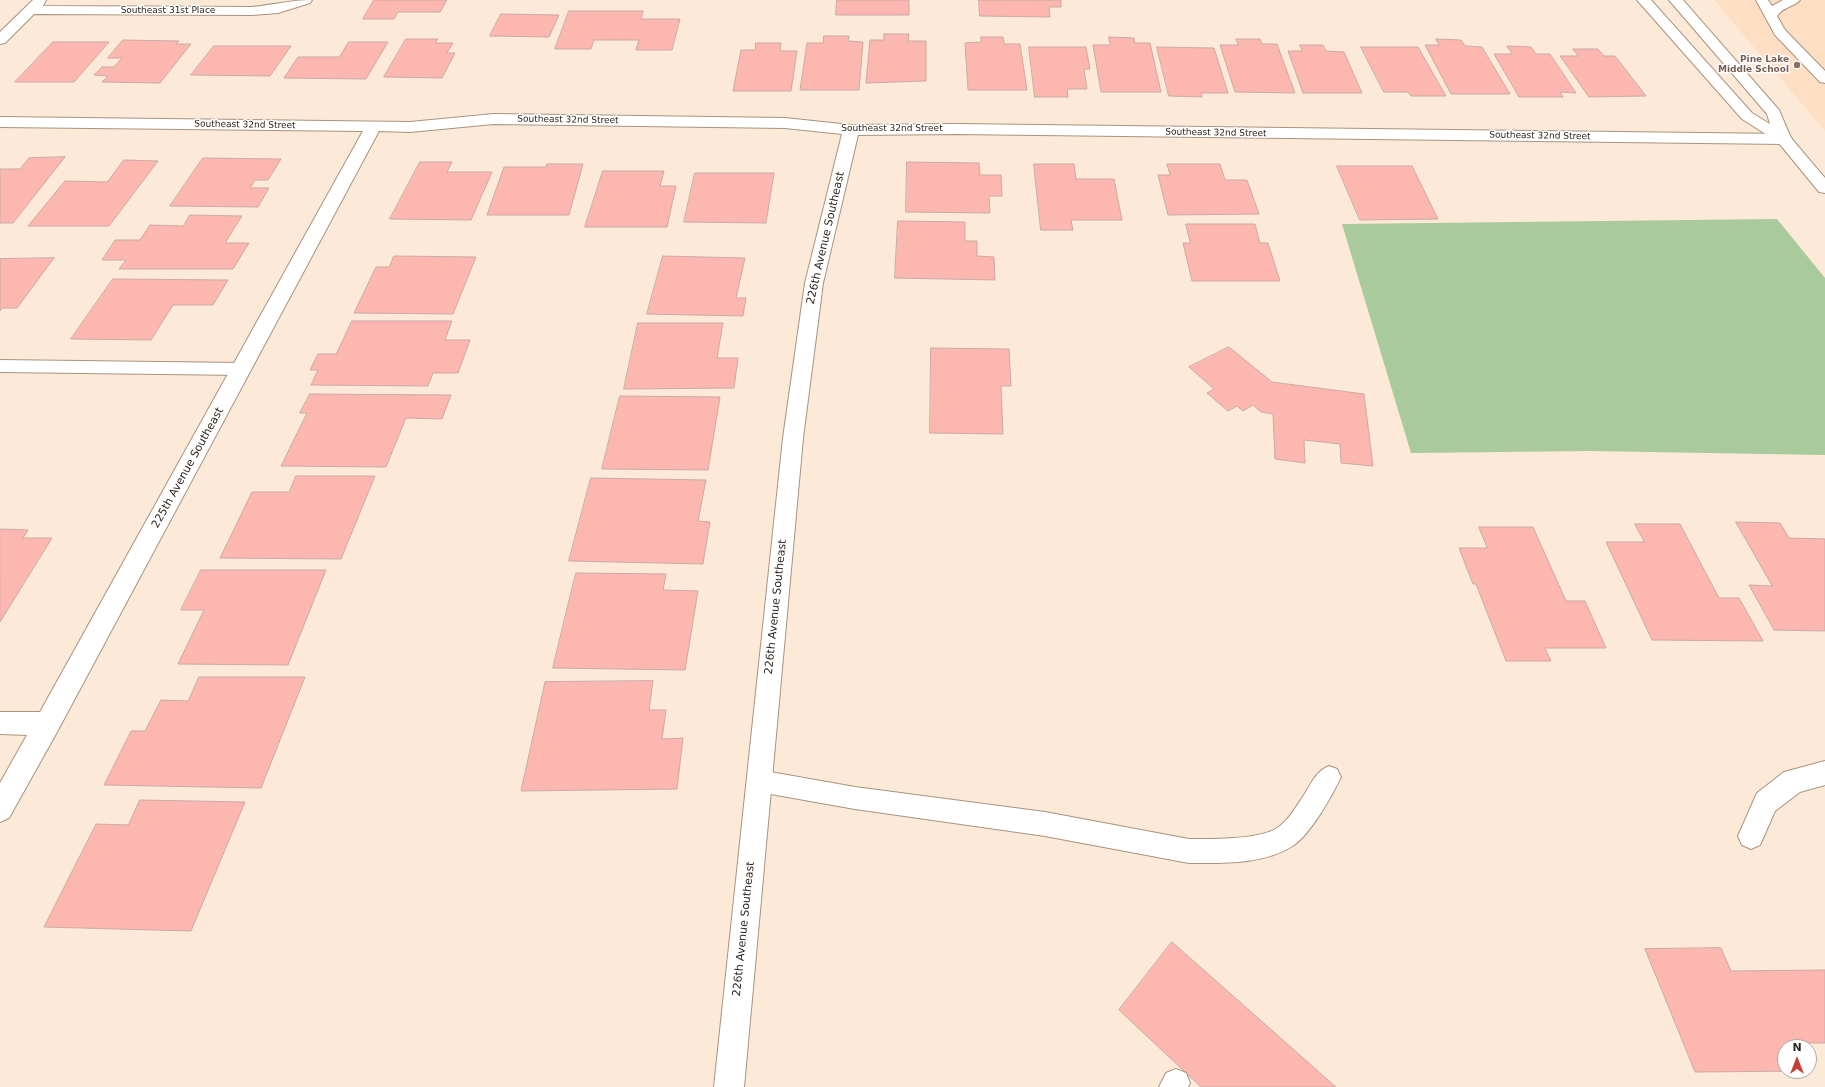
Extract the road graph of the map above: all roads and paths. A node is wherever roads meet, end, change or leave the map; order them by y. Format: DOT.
graph roads {
  1 [pos="41,0"];
  2 [pos="305,0"];
  3 [pos="1644,0"];
  4 [pos="1676,0"];
  5 [pos="1762,0"];
  6 [pos="1794,0"];
  7 [pos="30,10"];
  8 [pos="1771,16"];
  9 [pos="0,40"];
  10 [pos="1825,79"];
  11 [pos="0,122"];
  12 [pos="374,126"];
  13 [pos="851,130"];
  14 [pos="1784,139"];
  15 [pos="1825,188"];
  16 [pos="0,366"];
  17 [pos="242,369"];
  18 [pos="0,723"];
  19 [pos="48,724"];
  20 [pos="1825,773"];
  21 [pos="1330,777"];
  22 [pos="759,781"];
  23 [pos="0,809"];
  24 [pos="1751,836"];
  25 [pos="732,1052"];
  26 [pos="729,1087"];
  27 [pos="742,1087"];
  1 -- 7 [label="street"];
  2 -- 7 [label="street, Southeast 31st Place"];
  3 -- 14 [label="street"];
  4 -- 14 [label="street"];
  5 -- 8 [label="lane"];
  6 -- 8 [label="lane"];
  7 -- 9 [label="street"];
  8 -- 10 [label="lane"];
  11 -- 12 [label="street, Southeast 32nd Street"];
  12 -- 13 [label="street, Southeast 32nd Street"];
  12 -- 17 [label="street, 225th Avenue Southeast"];
  13 -- 14 [label="street, Southeast 32nd Street"];
  13 -- 22 [label="street, 226th Avenue Southeast"];
  14 -- 15 [label="street"];
  16 -- 17 [label="lane"];
  17 -- 19 [label="street, 225th Avenue Southeast"];
  18 -- 19 [label="street"];
  19 -- 23 [label="street, 225th Avenue Southeast"];
  20 -- 24 [label="street"];
  21 -- 22 [label="lane"];
  22 -- 25 [label="street, 226th Avenue Southeast"];
  25 -- 26 [label="street, 226th Avenue Southeast"];
  25 -- 27 [label="lane"];
}
